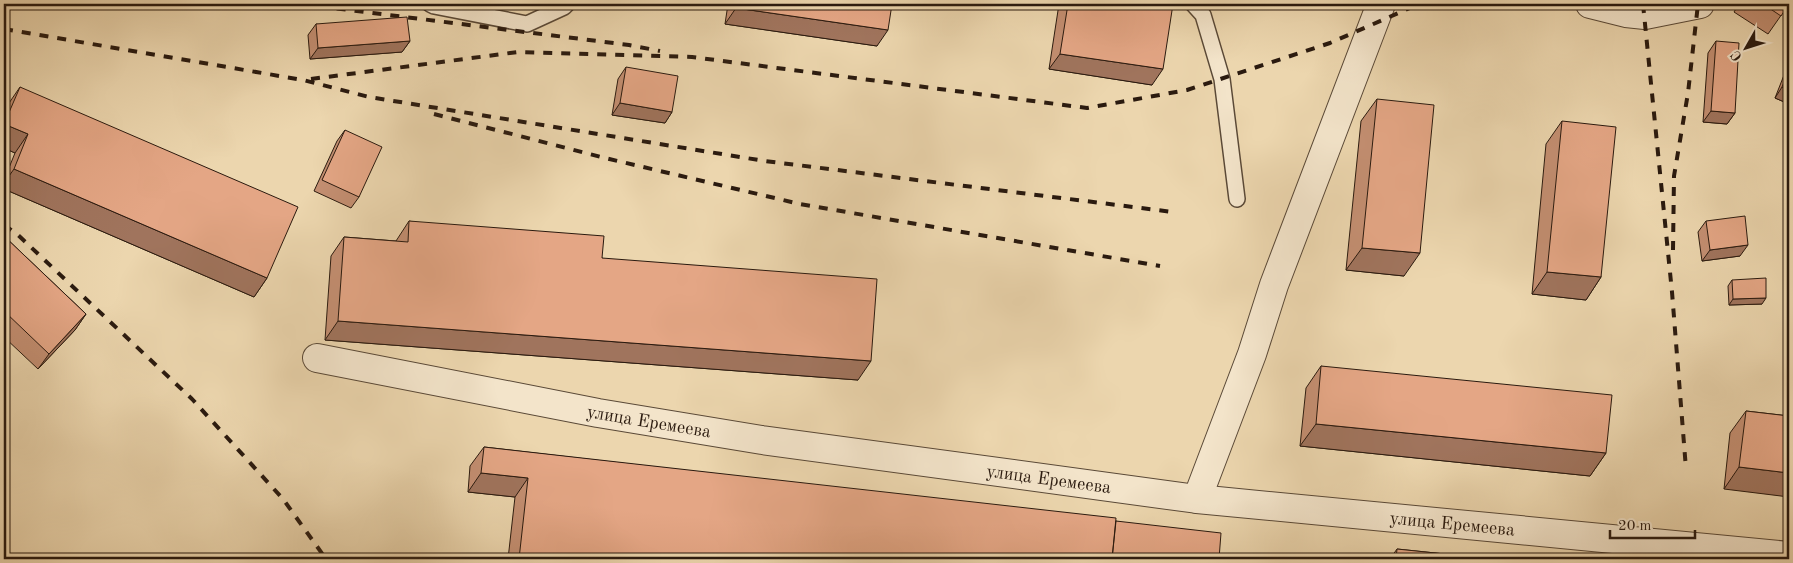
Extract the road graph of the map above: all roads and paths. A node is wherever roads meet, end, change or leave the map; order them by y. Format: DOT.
graph roads {
  1 [pos="430,4"];
  2 [pos="567,4"];
  3 [pos="1194,4"];
  4 [pos="1381,4"];
  5 [pos="1590,4"];
  6 [pos="1700,4"];
  7 [pos="1237,200"];
  8 [pos="317,358"];
  9 [pos="1197,499"];
  10 [pos="1789,556"];
  1 -- 2 [label="lane"];
  3 -- 7 [label="lane"];
  4 -- 9 [label="street"];
  5 -- 6 [label="street"];
  8 -- 9 [label="street, улица Еремеева"];
  9 -- 10 [label="street, улица Еремеева"];
}
